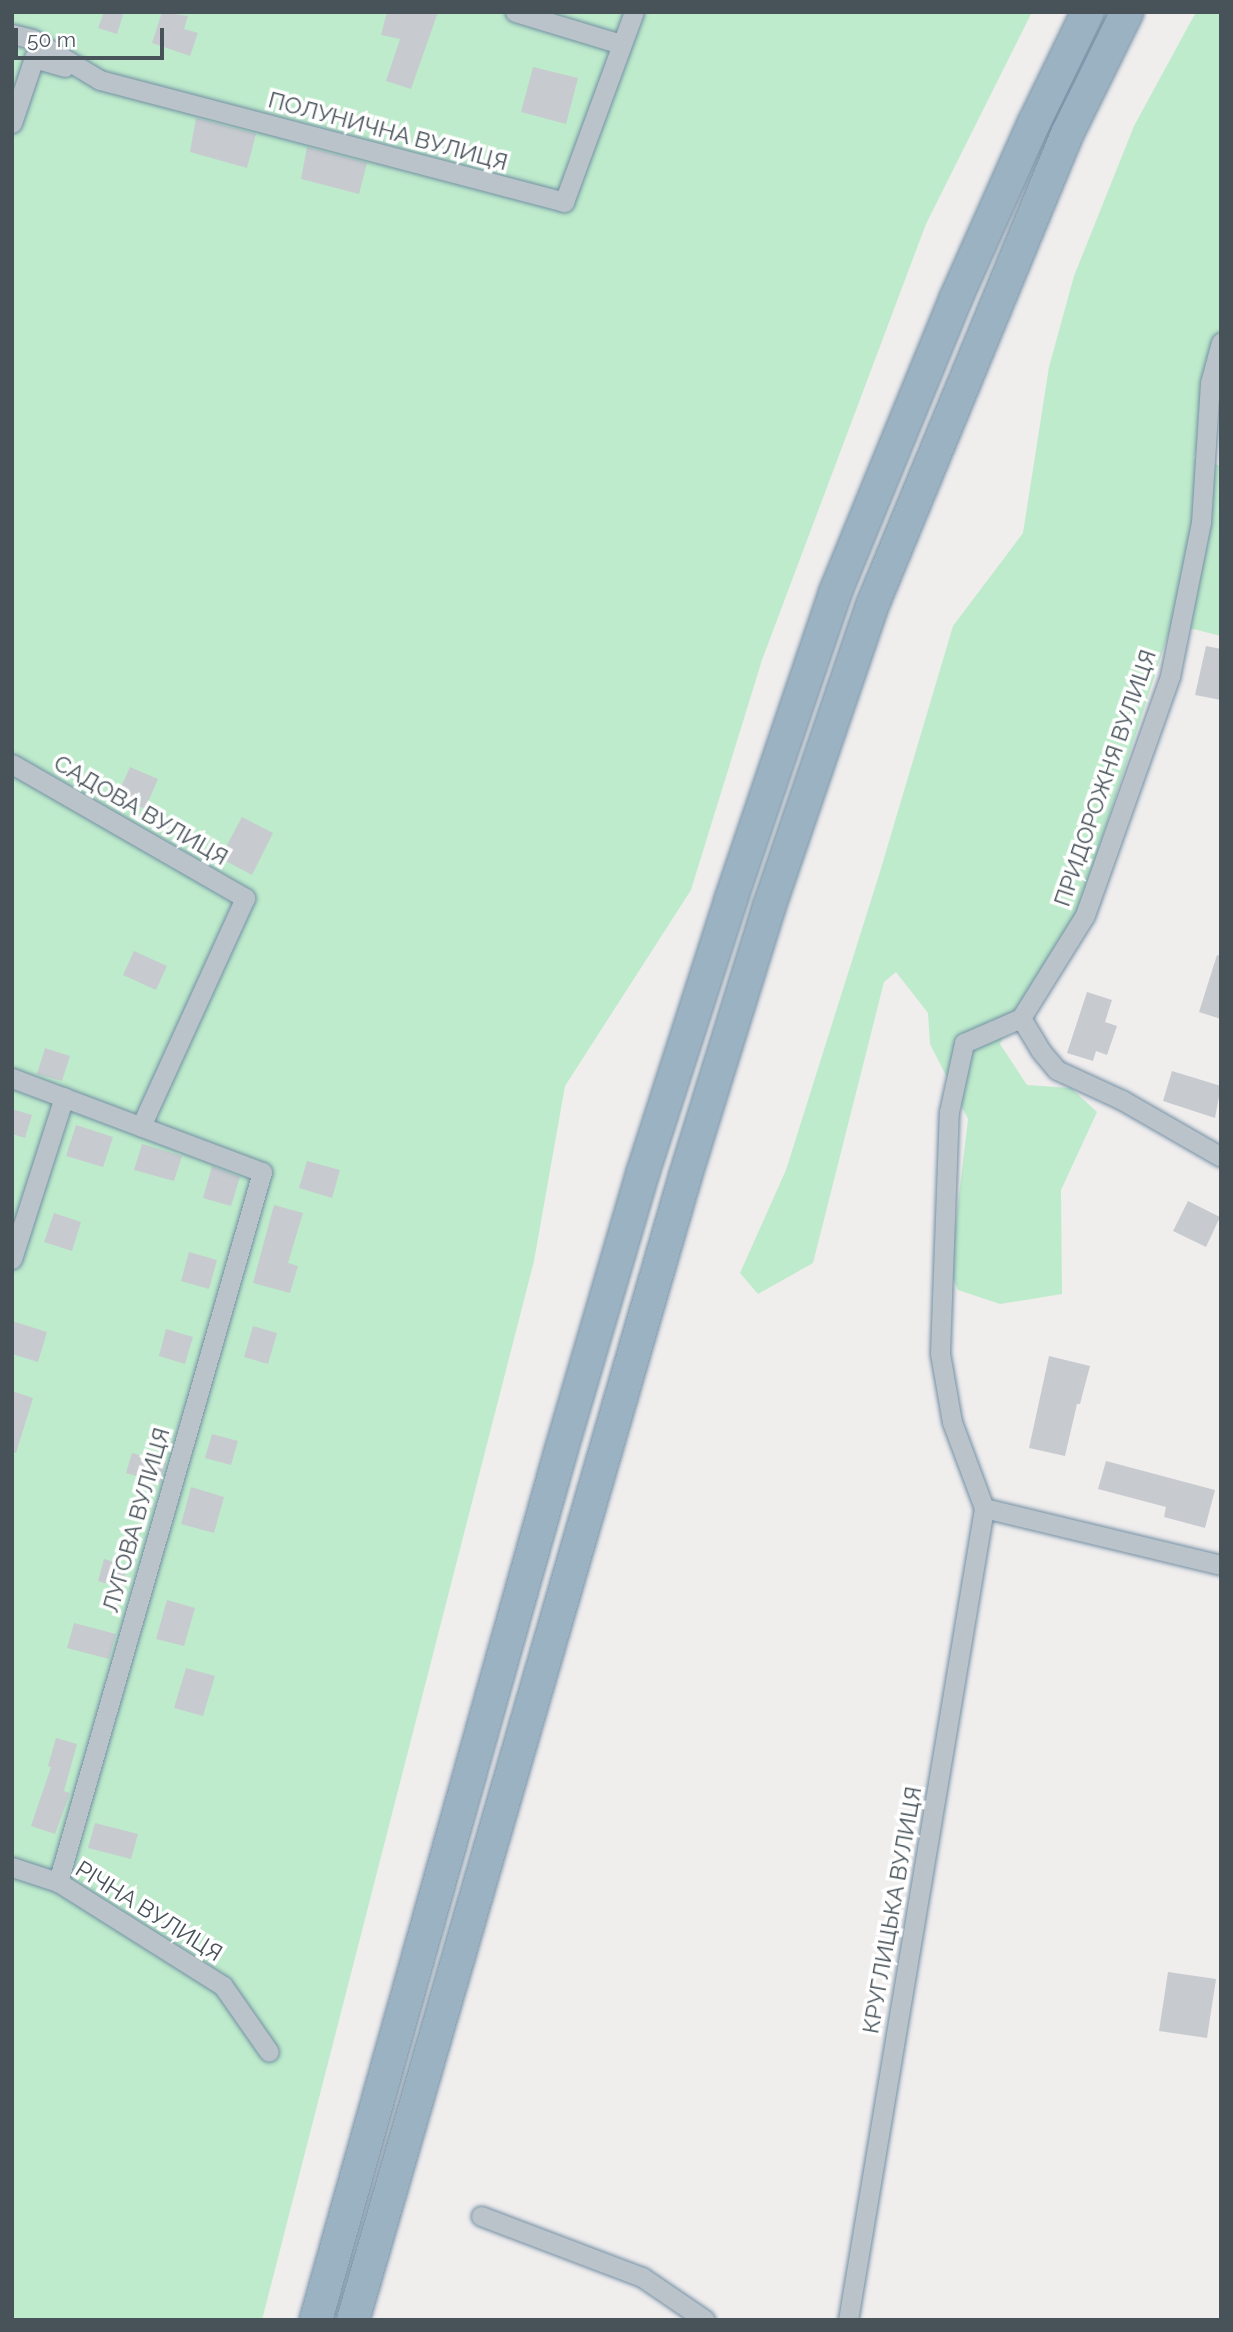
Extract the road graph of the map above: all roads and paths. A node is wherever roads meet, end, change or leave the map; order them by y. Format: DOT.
graph roads {
  1 [pos="514,12"];
  2 [pos="634,12"];
  3 [pos="1088,12"];
  4 [pos="1127,12"];
  5 [pos="12,34"];
  6 [pos="621,44"];
  7 [pos="12,123"];
  8 [pos="326,140"];
  9 [pos="1221,342"];
  10 [pos="1215,386"];
  11 [pos="12,764"];
  12 [pos="1021,1018"];
  13 [pos="12,1078"];
  14 [pos="64,1097"];
  15 [pos="141,1126"];
  16 [pos="1221,1157"];
  17 [pos="12,1259"];
  18 [pos="984,1508"];
  19 [pos="1221,1565"];
  20 [pos="12,1867"];
  21 [pos="58,1882"];
  22 [pos="269,2052"];
  23 [pos="481,2216"];
  24 [pos="317,2320"];
  25 [pos="353,2320"];
  26 [pos="705,2320"];
  27 [pos="848,2320"];
  1 -- 6 [label="street"];
  2 -- 6 [label="street, ПОЛУНИЧНА ВУЛИЦЯ"];
  3 -- 24 [label="highway"];
  4 -- 25 [label="highway"];
  5 -- 8 [label="street, ПОЛУНИЧНА ВУЛИЦЯ"];
  6 -- 8 [label="street, ПОЛУНИЧНА ВУЛИЦЯ"];
  7 -- 8 [label="street"];
  9 -- 10 [label="street, ПРИДОРОЖНЯ ВУЛИЦЯ"];
  10 -- 12 [label="street, ПРИДОРОЖНЯ ВУЛИЦЯ"];
  11 -- 15 [label="street, САДОВА ВУЛИЦЯ"];
  12 -- 16 [label="street"];
  12 -- 18 [label="street"];
  13 -- 14 [label="street"];
  14 -- 15 [label="street"];
  14 -- 17 [label="street"];
  15 -- 21 [label="street, ЛУГОВА ВУЛИЦЯ"];
  18 -- 19 [label="street"];
  18 -- 27 [label="street, КРУГЛИЦЬКА ВУЛИЦЯ"];
  20 -- 21 [label="street, РІЧНА ВУЛИЦЯ"];
  21 -- 22 [label="street, РІЧНА ВУЛИЦЯ"];
  23 -- 26 [label="street"];
}
